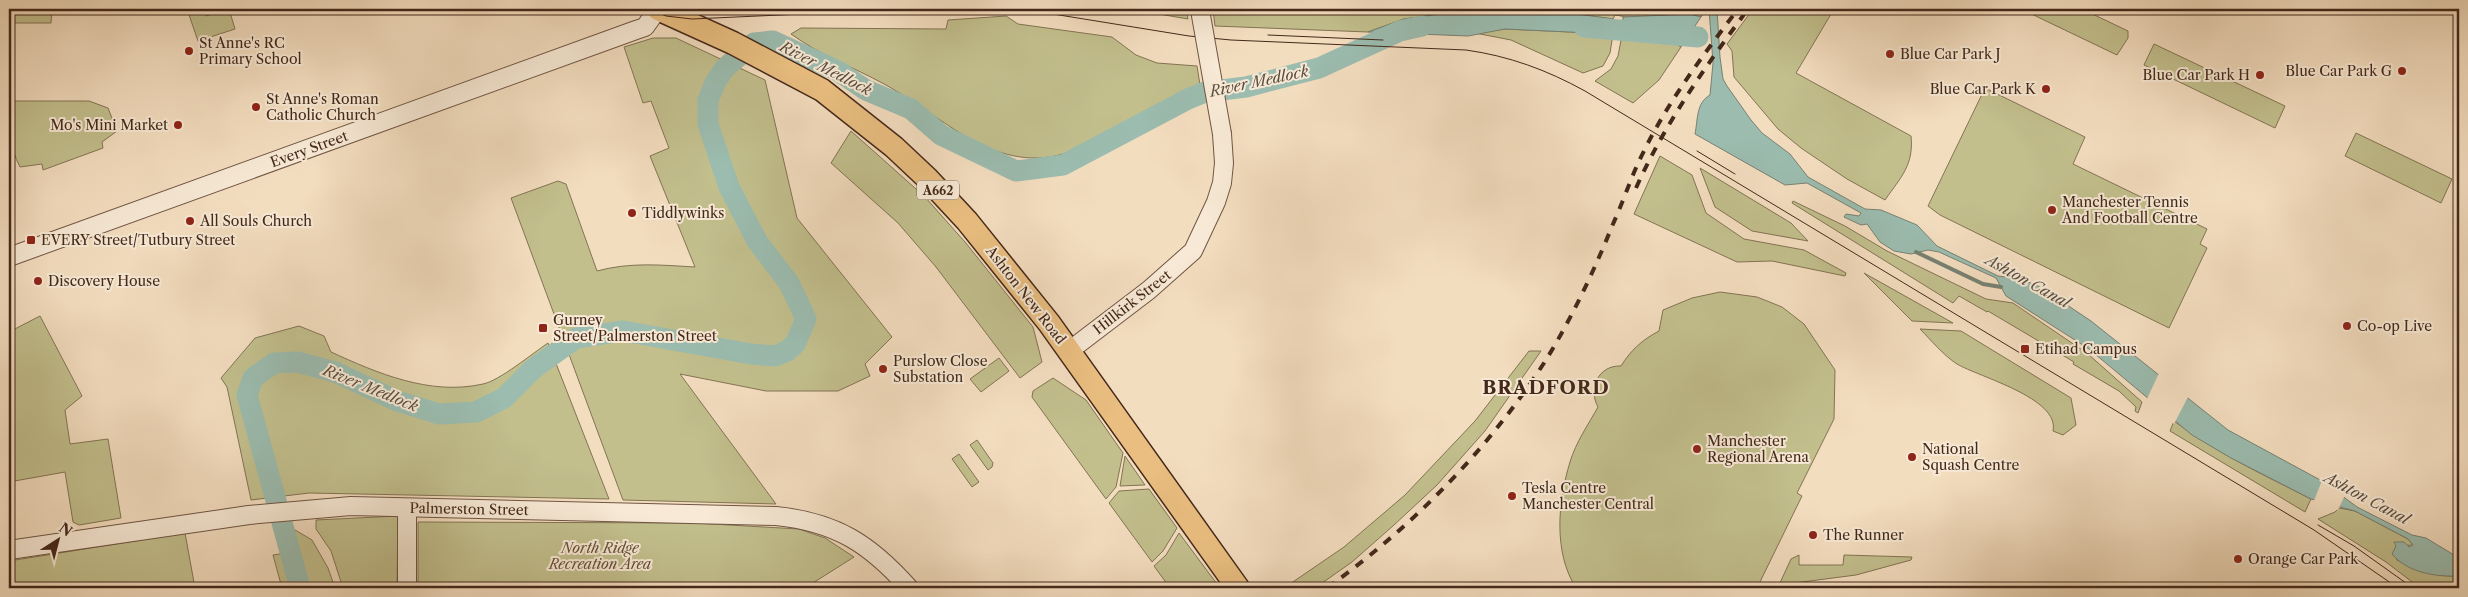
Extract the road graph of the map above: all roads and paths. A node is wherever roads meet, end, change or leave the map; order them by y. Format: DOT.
graph roads {
  1 [pos="658,9"];
  2 [pos="1200,9"];
  3 [pos="9,257"];
  4 [pos="1069,351"];
  5 [pos="407,508"];
  6 [pos="9,550"];
  7 [pos="406,588"];
  8 [pos="908,588"];
  9 [pos="1238,588"];
  1 -- 3 [label="street, Every Street"];
  1 -- 4 [label="main road, Ashton New Road / A662"];
  2 -- 4 [label="street, Hillkirk Street, bridge"];
  4 -- 9 [label="main road, Ashton New Road / A662"];
  5 -- 6 [label="street, Palmerston Street"];
  5 -- 7 [label="street"];
  5 -- 8 [label="street, Palmerston Street"];
}
